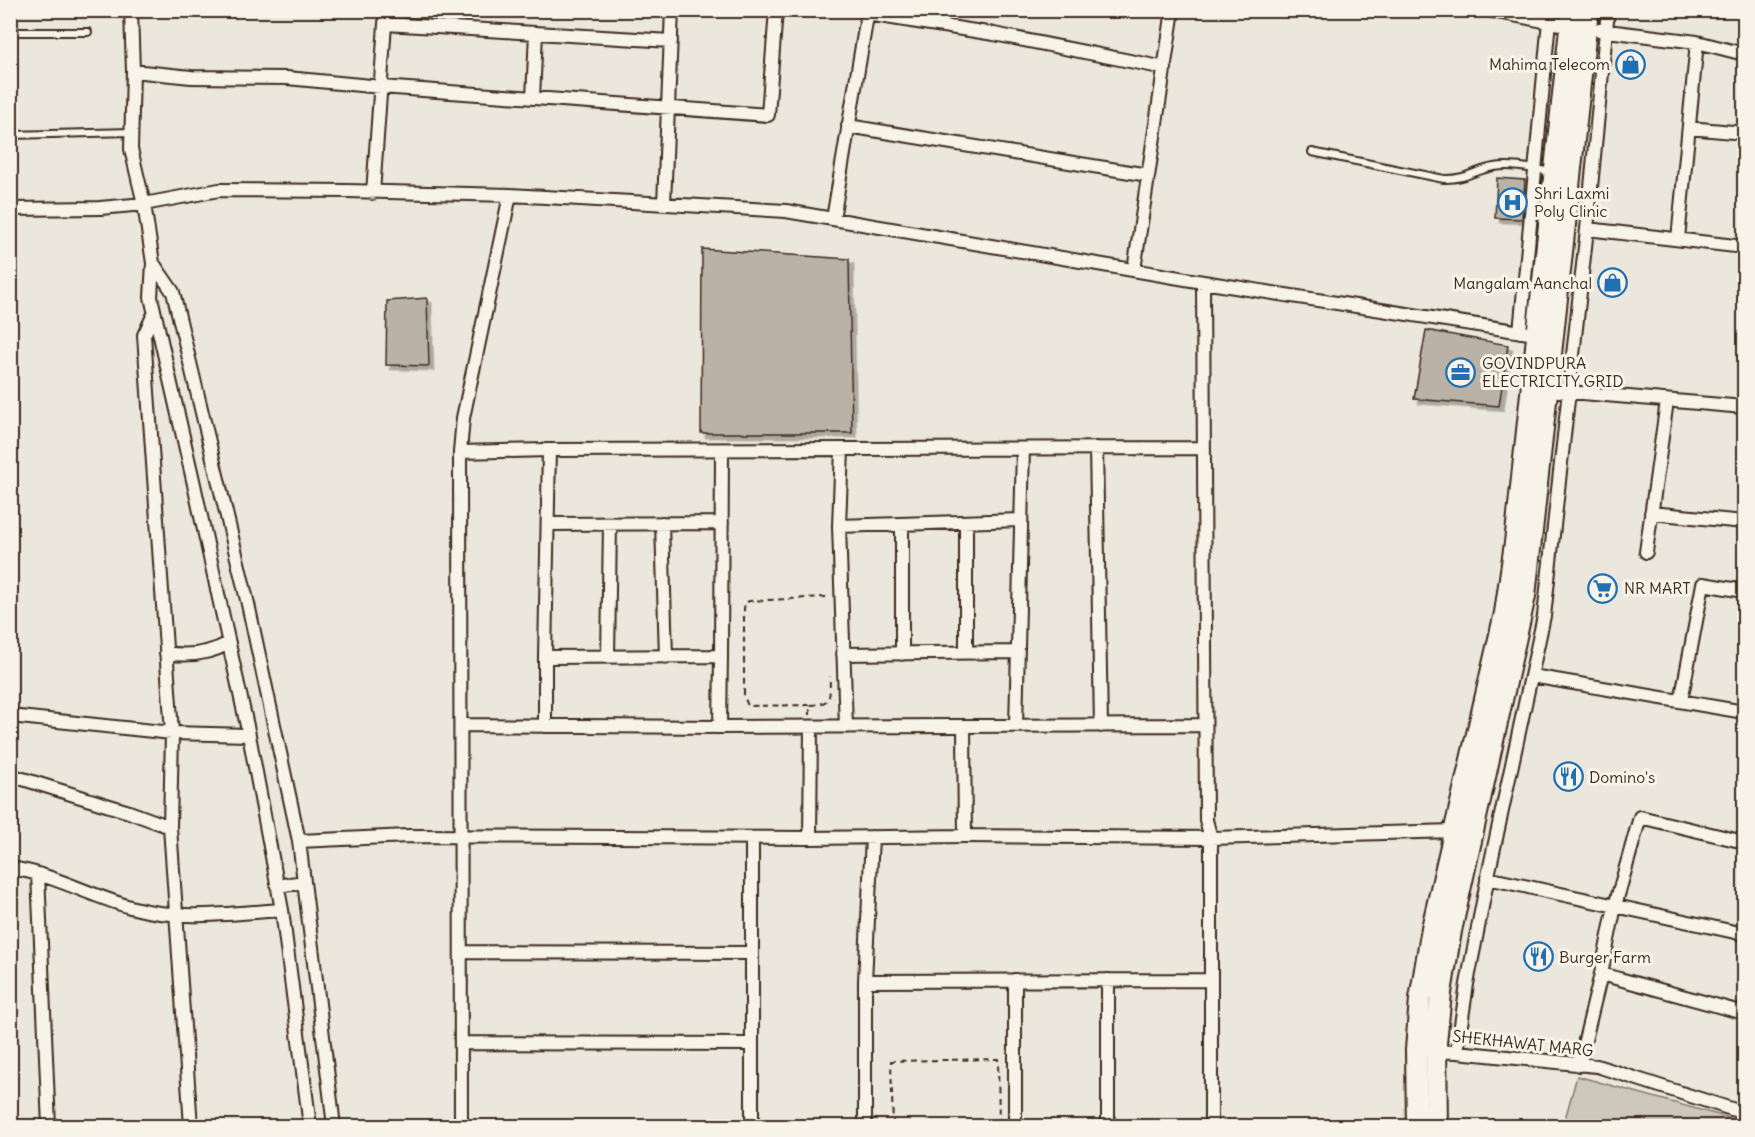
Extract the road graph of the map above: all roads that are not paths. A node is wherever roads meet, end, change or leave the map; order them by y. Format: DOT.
graph roads {
  1 [pos="131,10"];
  2 [pos="386,10"];
  3 [pos="672,10"];
  4 [pos="776,10"];
  5 [pos="1173,10"];
  6 [pos="1486,10"];
  7 [pos="1608,10"];
  8 [pos="867,12"];
  9 [pos="1550,16"];
  10 [pos="1584,21"];
  11 [pos="386,24"];
  12 [pos="10,32"];
  13 [pos="88,32"];
  14 [pos="536,33"];
  15 [pos="670,41"];
  16 [pos="1697,42"];
  17 [pos="1744,54"];
  18 [pos="1165,68"];
  19 [pos="133,71"];
  20 [pos="381,87"];
  21 [pos="533,98"];
  22 [pos="668,107"];
  23 [pos="849,126"];
  24 [pos="1689,128"];
  25 [pos="132,132"];
  26 [pos="1744,133"];
  27 [pos="10,135"];
  28 [pos="1312,152"];
  29 [pos="1536,170"];
  30 [pos="1555,172"];
  31 [pos="1148,175"];
  32 [pos="374,193"];
  33 [pos="510,195"];
  34 [pos="144,204"];
  35 [pos="664,204"];
  36 [pos="10,209"];
  37 [pos="833,219"];
  38 [pos="1587,229"];
  39 [pos="1678,239"];
  40 [pos="1744,247"];
  41 [pos="153,263"];
  42 [pos="1134,270"];
  43 [pos="1203,282"];
  44 [pos="154,314"];
  45 [pos="1537,335"];
  46 [pos="1548,390"];
  47 [pos="1569,392"];
  48 [pos="1667,401"];
  49 [pos="1744,407"];
  50 [pos="1095,448"];
  51 [pos="1203,448"];
  52 [pos="842,449"];
  53 [pos="1023,449"];
  54 [pos="549,450"];
  55 [pos="722,450"];
  56 [pos="460,452"];
  57 [pos="1651,513"];
  58 [pos="1021,520"];
  59 [pos="966,522"];
  60 [pos="1744,522"];
  61 [pos="662,523"];
  62 [pos="722,523"];
  63 [pos="548,524"];
  64 [pos="610,524"];
  65 [pos="902,524"];
  66 [pos="839,526"];
  67 [pos="1646,552"];
  68 [pos="1744,591"];
  69 [pos="229,642"];
  70 [pos="1018,652"];
  71 [pos="166,653"];
  72 [pos="966,653"];
  73 [pos="843,654"];
  74 [pos="903,654"];
  75 [pos="721,656"];
  76 [pos="546,657"];
  77 [pos="609,657"];
  78 [pos="666,657"];
  79 [pos="1509,674"];
  80 [pos="1532,676"];
  81 [pos="1681,701"];
  82 [pos="1744,711"];
  83 [pos="10,716"];
  84 [pos="1205,725"];
  85 [pos="460,726"];
  86 [pos="544,726"];
  87 [pos="964,726"];
  88 [pos="1016,726"];
  89 [pos="1101,726"];
  90 [pos="720,727"];
  91 [pos="811,727"];
  92 [pos="846,727"];
  93 [pos="172,732"];
  94 [pos="249,735"];
  95 [pos="10,775"];
  96 [pos="170,827"];
  97 [pos="1454,831"];
  98 [pos="462,836"];
  99 [pos="965,836"];
  100 [pos="872,837"];
  101 [pos="752,838"];
  102 [pos="810,838"];
  103 [pos="1211,838"];
  104 [pos="299,841"];
  105 [pos="1744,842"];
  106 [pos="10,868"];
  107 [pos="38,874"];
  108 [pos="1475,875"];
  109 [pos="304,882"];
  110 [pos="277,886"];
  111 [pos="1615,906"];
  112 [pos="282,910"];
  113 [pos="176,916"];
  114 [pos="1744,934"];
  115 [pos="461,952"];
  116 [pos="752,953"];
  117 [pos="1601,974"];
  118 [pos="1015,980"];
  119 [pos="1108,980"];
  120 [pos="1211,980"];
  121 [pos="865,981"];
  122 [pos="1744,1013"];
  123 [pos="461,1043"];
  124 [pos="752,1044"];
  125 [pos="1416,1050"];
  126 [pos="1436,1051"];
  127 [pos="1457,1052"];
  128 [pos="1579,1065"];
  129 [pos="1744,1113"];
  130 [pos="49,1126"];
  131 [pos="191,1126"];
  132 [pos="310,1126"];
  133 [pos="334,1126"];
  134 [pos="461,1126"];
  135 [pos="752,1126"];
  136 [pos="865,1126"];
  137 [pos="1015,1126"];
  138 [pos="1108,1126"];
  139 [pos="1211,1126"];
  140 [pos="1417,1126"];
  141 [pos="1437,1126"];
  1 -- 19 [label="street"];
  2 -- 11 [label="street"];
  3 -- 15 [label="street"];
  4 -- 22 [label="street"];
  5 -- 18 [label="street"];
  6 -- 9 [label="street"];
  7 -- 10 [label="street"];
  8 -- 18 [label="street"];
  8 -- 23 [label="street"];
  9 -- 10 [label="street"];
  9 -- 29 [label="street"];
  10 -- 16 [label="street"];
  10 -- 30 [label="main road"];
  10 -- 38 [label="street"];
  10 -- 45 [label="main road"];
  11 -- 14 [label="street"];
  11 -- 20 [label="street"];
  12 -- 13 [label="lane"];
  14 -- 15 [label="street"];
  14 -- 21 [label="street"];
  15 -- 22 [label="street"];
  16 -- 17 [label="street"];
  16 -- 24 [label="street"];
  18 -- 31 [label="street"];
  19 -- 20 [label="street"];
  19 -- 25 [label="street"];
  20 -- 21 [label="street"];
  20 -- 32 [label="street"];
  21 -- 22 [label="street"];
  22 -- 35 [label="street"];
  23 -- 31 [label="street"];
  23 -- 37 [label="street"];
  24 -- 26 [label="street"];
  24 -- 39 [label="street"];
  25 -- 27 [label="lane"];
  25 -- 34 [label="street"];
  28 -- 29 [label="lane"];
  29 -- 30 [label="lane"];
  29 -- 45 [label="street"];
  30 -- 45 [label="main road"];
  31 -- 42 [label="street"];
  32 -- 33 [label="street"];
  32 -- 34 [label="street"];
  33 -- 35 [label="street"];
  33 -- 56 [label="street"];
  34 -- 36 [label="street"];
  34 -- 41 [label="street"];
  35 -- 37 [label="street"];
  37 -- 42 [label="street"];
  38 -- 39 [label="street"];
  38 -- 47 [label="street"];
  39 -- 40 [label="street"];
  41 -- 44 [label="street"];
  41 -- 104 [label="street"];
  42 -- 43 [label="street"];
  43 -- 45 [label="street"];
  43 -- 51 [label="street"];
  44 -- 69 [label="street"];
  44 -- 71 [label="street"];
  45 -- 46 [label="main road"];
  45 -- 97 [label="main road"];
  46 -- 47 [label="street"];
  46 -- 79 [label="main road"];
  47 -- 48 [label="street"];
  47 -- 80 [label="street"];
  48 -- 49 [label="street"];
  48 -- 57 [label="street"];
  50 -- 51 [label="street"];
  50 -- 53 [label="street"];
  50 -- 89 [label="street"];
  51 -- 84 [label="street"];
  52 -- 53 [label="street"];
  52 -- 55 [label="street"];
  52 -- 66 [label="street"];
  53 -- 58 [label="street"];
  54 -- 55 [label="street"];
  54 -- 56 [label="street"];
  54 -- 63 [label="street"];
  55 -- 62 [label="street"];
  56 -- 85 [label="street"];
  57 -- 60 [label="street"];
  57 -- 67 [label="street"];
  58 -- 59 [label="street"];
  58 -- 70 [label="street"];
  59 -- 65 [label="street"];
  59 -- 72 [label="street"];
  61 -- 62 [label="street"];
  61 -- 64 [label="street"];
  61 -- 78 [label="street"];
  62 -- 75 [label="street"];
  63 -- 64 [label="street"];
  63 -- 76 [label="street"];
  64 -- 77 [label="street"];
  65 -- 66 [label="street"];
  65 -- 74 [label="street"];
  66 -- 73 [label="street"];
  68 -- 81 [label="street"];
  69 -- 71 [label="street"];
  69 -- 94 [label="street"];
  70 -- 72 [label="street"];
  70 -- 88 [label="street"];
  71 -- 93 [label="street"];
  72 -- 74 [label="street"];
  73 -- 74 [label="street"];
  73 -- 92 [label="street"];
  75 -- 78 [label="street"];
  75 -- 90 [label="street"];
  76 -- 77 [label="street"];
  76 -- 86 [label="street"];
  77 -- 78 [label="street"];
  79 -- 80 [label="lane"];
  79 -- 108 [label="main road"];
  80 -- 81 [label="street"];
  80 -- 108 [label="street"];
  81 -- 82 [label="street"];
  83 -- 93 [label="street"];
  84 -- 89 [label="street"];
  84 -- 103 [label="street"];
  85 -- 86 [label="street"];
  85 -- 98 [label="street"];
  86 -- 90 [label="street"];
  87 -- 88 [label="street"];
  87 -- 92 [label="street"];
  87 -- 99 [label="street"];
  88 -- 89 [label="street"];
  90 -- 91 [label="street"];
  91 -- 92 [label="street"];
  91 -- 102 [label="street"];
  93 -- 94 [label="street"];
  93 -- 96 [label="street"];
  94 -- 110 [label="street"];
  95 -- 96 [label="street"];
  96 -- 113 [label="street"];
  97 -- 103 [label="street"];
  97 -- 125 [label="main road"];
  98 -- 101 [label="street"];
  98 -- 104 [label="street"];
  98 -- 115 [label="street"];
  99 -- 100 [label="street"];
  99 -- 103 [label="street"];
  100 -- 102 [label="street"];
  100 -- 121 [label="street"];
  101 -- 102 [label="street"];
  101 -- 116 [label="street"];
  103 -- 120 [label="street"];
  104 -- 109 [label="street"];
  105 -- 111 [label="street"];
  106 -- 107 [label="street"];
  107 -- 113 [label="street"];
  107 -- 130 [label="street"];
  108 -- 111 [label="street"];
  108 -- 126 [label="main road"];
  108 -- 127 [label="street"];
  109 -- 110 [label="street"];
  109 -- 133 [label="street"];
  110 -- 112 [label="street"];
  111 -- 114 [label="street"];
  111 -- 117 [label="street"];
  112 -- 113 [label="street"];
  112 -- 132 [label="street"];
  113 -- 131 [label="street"];
  115 -- 116 [label="street"];
  115 -- 123 [label="street"];
  116 -- 124 [label="street"];
  117 -- 122 [label="street"];
  117 -- 128 [label="street"];
  118 -- 119 [label="street"];
  118 -- 121 [label="street"];
  118 -- 137 [label="street"];
  119 -- 120 [label="street"];
  119 -- 138 [label="street"];
  120 -- 139 [label="street"];
  121 -- 136 [label="street"];
  123 -- 124 [label="street"];
  123 -- 134 [label="street"];
  124 -- 135 [label="street"];
  125 -- 126 [label="street, SHEKHAWAT MARG"];
  125 -- 140 [label="main road"];
  126 -- 127 [label="street, SHEKHAWAT MARG"];
  126 -- 141 [label="main road"];
  127 -- 128 [label="street, SHEKHAWAT MARG"];
  128 -- 129 [label="street, SHEKHAWAT MARG"];
}
